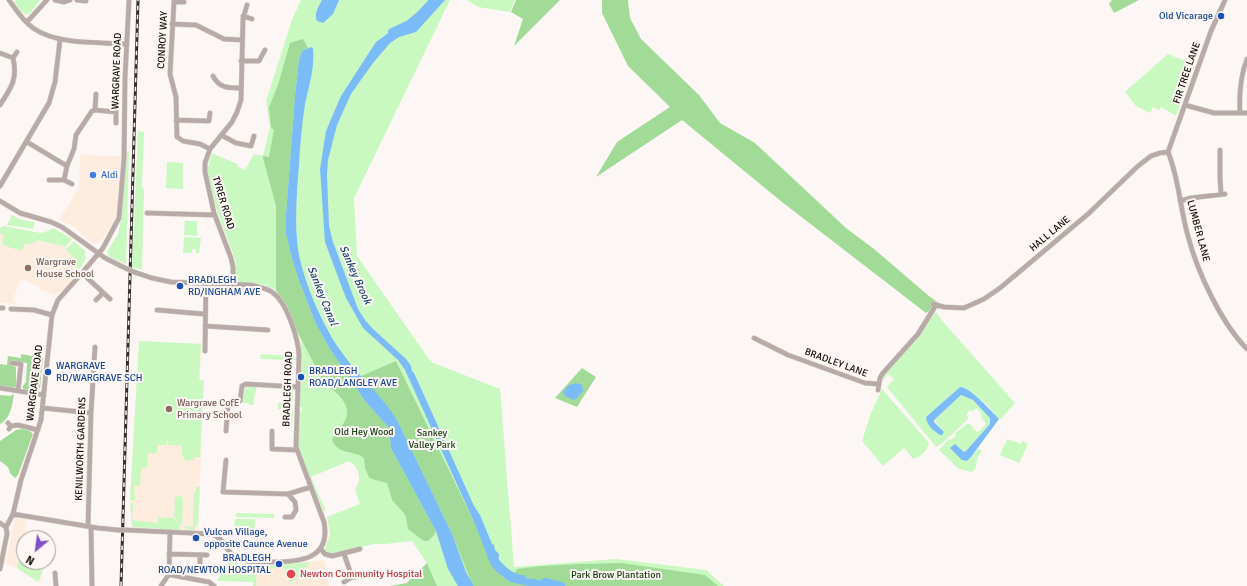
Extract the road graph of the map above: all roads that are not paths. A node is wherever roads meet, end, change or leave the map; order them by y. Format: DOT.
graph roads {
  1 [pos="9,0"];
  2 [pos="55,0"];
  3 [pos="70,0"];
  4 [pos="77,0"];
  5 [pos="129,0"];
  6 [pos="1225,0"];
  7 [pos="44,1"];
  8 [pos="174,1"];
  9 [pos="86,2"];
  10 [pos="184,2"];
  11 [pos="247,5"];
  12 [pos="243,16"];
  13 [pos="252,19"];
  14 [pos="27,22"];
  15 [pos="172,24"];
  16 [pos="60,40"];
  17 [pos="242,40"];
  18 [pos="127,44"];
  19 [pos="265,50"];
  20 [pos="17,52"];
  21 [pos="0,53"];
  22 [pos="119,57"];
  23 [pos="13,58"];
  24 [pos="1247,59"];
  25 [pos="241,62"];
  26 [pos="213,76"];
  27 [pos="240,88"];
  28 [pos="96,94"];
  29 [pos="0,105"];
  30 [pos="1185,105"];
  31 [pos="96,110"];
  32 [pos="116,112"];
  33 [pos="210,113"];
  34 [pos="1240,113"];
  35 [pos="1247,113"];
  36 [pos="176,120"];
  37 [pos="116,123"];
  38 [pos="221,135"];
  39 [pos="254,136"];
  40 [pos="27,142"];
  41 [pos="210,149"];
  42 [pos="1220,150"];
  43 [pos="1168,152"];
  44 [pos="67,166"];
  45 [pos="49,180"];
  46 [pos="64,180"];
  47 [pos="72,184"];
  48 [pos="0,186"];
  49 [pos="0,201"];
  50 [pos="1180,201"];
  51 [pos="147,213"];
  52 [pos="215,215"];
  53 [pos="98,254"];
  54 [pos="82,273"];
  55 [pos="206,283"];
  56 [pos="233,285"];
  57 [pos="103,293"];
  58 [pos="110,299"];
  59 [pos="96,300"];
  60 [pos="934,304"];
  61 [pos="11,309"];
  62 [pos="157,310"];
  63 [pos="204,314"];
  64 [pos="52,315"];
  65 [pos="205,326"];
  66 [pos="268,330"];
  67 [pos="754,338"];
  68 [pos="94,348"];
  69 [pos="1247,349"];
  70 [pos="205,351"];
  71 [pos="12,363"];
  72 [pos="878,384"];
  73 [pos="298,387"];
  74 [pos="0,388"];
  75 [pos="878,390"];
  76 [pos="18,391"];
  77 [pos="44,395"];
  78 [pos="43,408"];
  79 [pos="91,413"];
  80 [pos="9,426"];
  81 [pos="38,430"];
  82 [pos="226,431"];
  83 [pos="272,431"];
  84 [pos="297,450"];
  85 [pos="226,460"];
  86 [pos="311,488"];
  87 [pos="288,494"];
  88 [pos="13,514"];
  89 [pos="285,517"];
  90 [pos="0,523"];
  91 [pos="6,527"];
  92 [pos="89,527"];
  93 [pos="170,533"];
  94 [pos="321,549"];
  95 [pos="360,549"];
  96 [pos="169,554"];
  97 [pos="344,554"];
  98 [pos="207,555"];
  99 [pos="200,556"];
  100 [pos="200,565"];
  101 [pos="0,569"];
  102 [pos="55,573"];
  103 [pos="169,574"];
  104 [pos="344,582"];
  105 [pos="56,586"];
  106 [pos="92,586"];
  107 [pos="161,586"];
  108 [pos="214,586"];
  1 -- 14 [label="street"];
  2 -- 3 [label="street"];
  4 -- 9 [label="street"];
  5 -- 18 [label="street, WARGRAVE ROAD"];
  6 -- 30 [label="street, FIR TREE LANE"];
  7 -- 14 [label="street"];
  8 -- 10 [label="street, CONROY WAY"];
  8 -- 15 [label="street, CONROY WAY"];
  11 -- 12 [label="street, TYRER ROAD"];
  12 -- 13 [label="street"];
  12 -- 17 [label="street, TYRER ROAD"];
  14 -- 16 [label="street"];
  15 -- 17 [label="street"];
  15 -- 36 [label="street, CONROY WAY"];
  16 -- 18 [label="street"];
  16 -- 40 [label="street"];
  17 -- 25 [label="street, TYRER ROAD"];
  18 -- 53 [label="street, WARGRAVE ROAD"];
  19 -- 25 [label="street"];
  20 -- 23 [label="street"];
  21 -- 23 [label="street"];
  22 -- 32 [label="street"];
  23 -- 29 [label="street"];
  24 -- 34 [label="street"];
  25 -- 27 [label="street, TYRER ROAD"];
  26 -- 27 [label="street"];
  27 -- 38 [label="street, TYRER ROAD"];
  28 -- 31 [label="street"];
  30 -- 34 [label="street"];
  30 -- 43 [label="street, FIR TREE LANE"];
  31 -- 32 [label="street"];
  31 -- 44 [label="street"];
  32 -- 37 [label="street"];
  33 -- 36 [label="street"];
  34 -- 35 [label="street"];
  36 -- 41 [label="street, CONROY WAY"];
  38 -- 39 [label="street"];
  38 -- 41 [label="street, TYRER ROAD"];
  40 -- 44 [label="street"];
  40 -- 48 [label="street"];
  41 -- 52 [label="street, TYRER ROAD"];
  42 -- 50 [label="street"];
  43 -- 50 [label="street, LUMBER LANE"];
  43 -- 60 [label="street, HALL LANE"];
  44 -- 46 [label="street"];
  45 -- 46 [label="street"];
  46 -- 47 [label="street"];
  49 -- 53 [label="street, BRADLEGH ROAD"];
  50 -- 69 [label="street, LUMBER LANE"];
  51 -- 52 [label="street"];
  52 -- 56 [label="street, TYRER ROAD"];
  53 -- 54 [label="street, WARGRAVE ROAD"];
  53 -- 55 [label="street, BRADLEGH ROAD, bridge"];
  54 -- 57 [label="street"];
  54 -- 64 [label="street, WARGRAVE ROAD"];
  55 -- 56 [label="street, BRADLEGH ROAD"];
  55 -- 63 [label="street"];
  56 -- 73 [label="street, BRADLEGH ROAD"];
  57 -- 58 [label="street"];
  57 -- 59 [label="street"];
  60 -- 72 [label="street, BRADLEY LANE"];
  61 -- 64 [label="street"];
  62 -- 63 [label="street"];
  63 -- 65 [label="street"];
  64 -- 77 [label="street, WARGRAVE ROAD"];
  65 -- 66 [label="street"];
  65 -- 70 [label="street"];
  67 -- 72 [label="street, BRADLEY LANE"];
  68 -- 79 [label="street, KENILWORTH GARDENS"];
  71 -- 76 [label="street"];
  72 -- 75 [label="street, BRADLEY LANE"];
  73 -- 82 [label="street"];
  73 -- 84 [label="street, BRADLEGH ROAD"];
  74 -- 76 [label="street"];
  76 -- 77 [label="street"];
  77 -- 78 [label="street, WARGRAVE ROAD"];
  78 -- 79 [label="street"];
  78 -- 81 [label="street, WARGRAVE ROAD"];
  79 -- 92 [label="street, KENILWORTH GARDENS"];
  80 -- 81 [label="street"];
  81 -- 88 [label="street, WARGRAVE ROAD"];
  83 -- 84 [label="street"];
  84 -- 86 [label="street, BRADLEGH ROAD"];
  85 -- 87 [label="street"];
  86 -- 87 [label="street"];
  86 -- 94 [label="street, BRADLEGH ROAD"];
  87 -- 89 [label="street"];
  88 -- 91 [label="street, WARGRAVE ROAD"];
  88 -- 92 [label="street"];
  90 -- 91 [label="street"];
  91 -- 101 [label="street, WARGRAVE ROAD"];
  92 -- 93 [label="street, bridge"];
  92 -- 106 [label="street, KENILWORTH GARDENS"];
  93 -- 94 [label="street"];
  93 -- 96 [label="street"];
  94 -- 97 [label="street"];
  95 -- 97 [label="street"];
  96 -- 99 [label="street"];
  96 -- 103 [label="street"];
  97 -- 104 [label="street"];
  98 -- 99 [label="street"];
  99 -- 100 [label="street"];
  102 -- 105 [label="street"];
  103 -- 107 [label="street"];
  103 -- 108 [label="street"];
}
